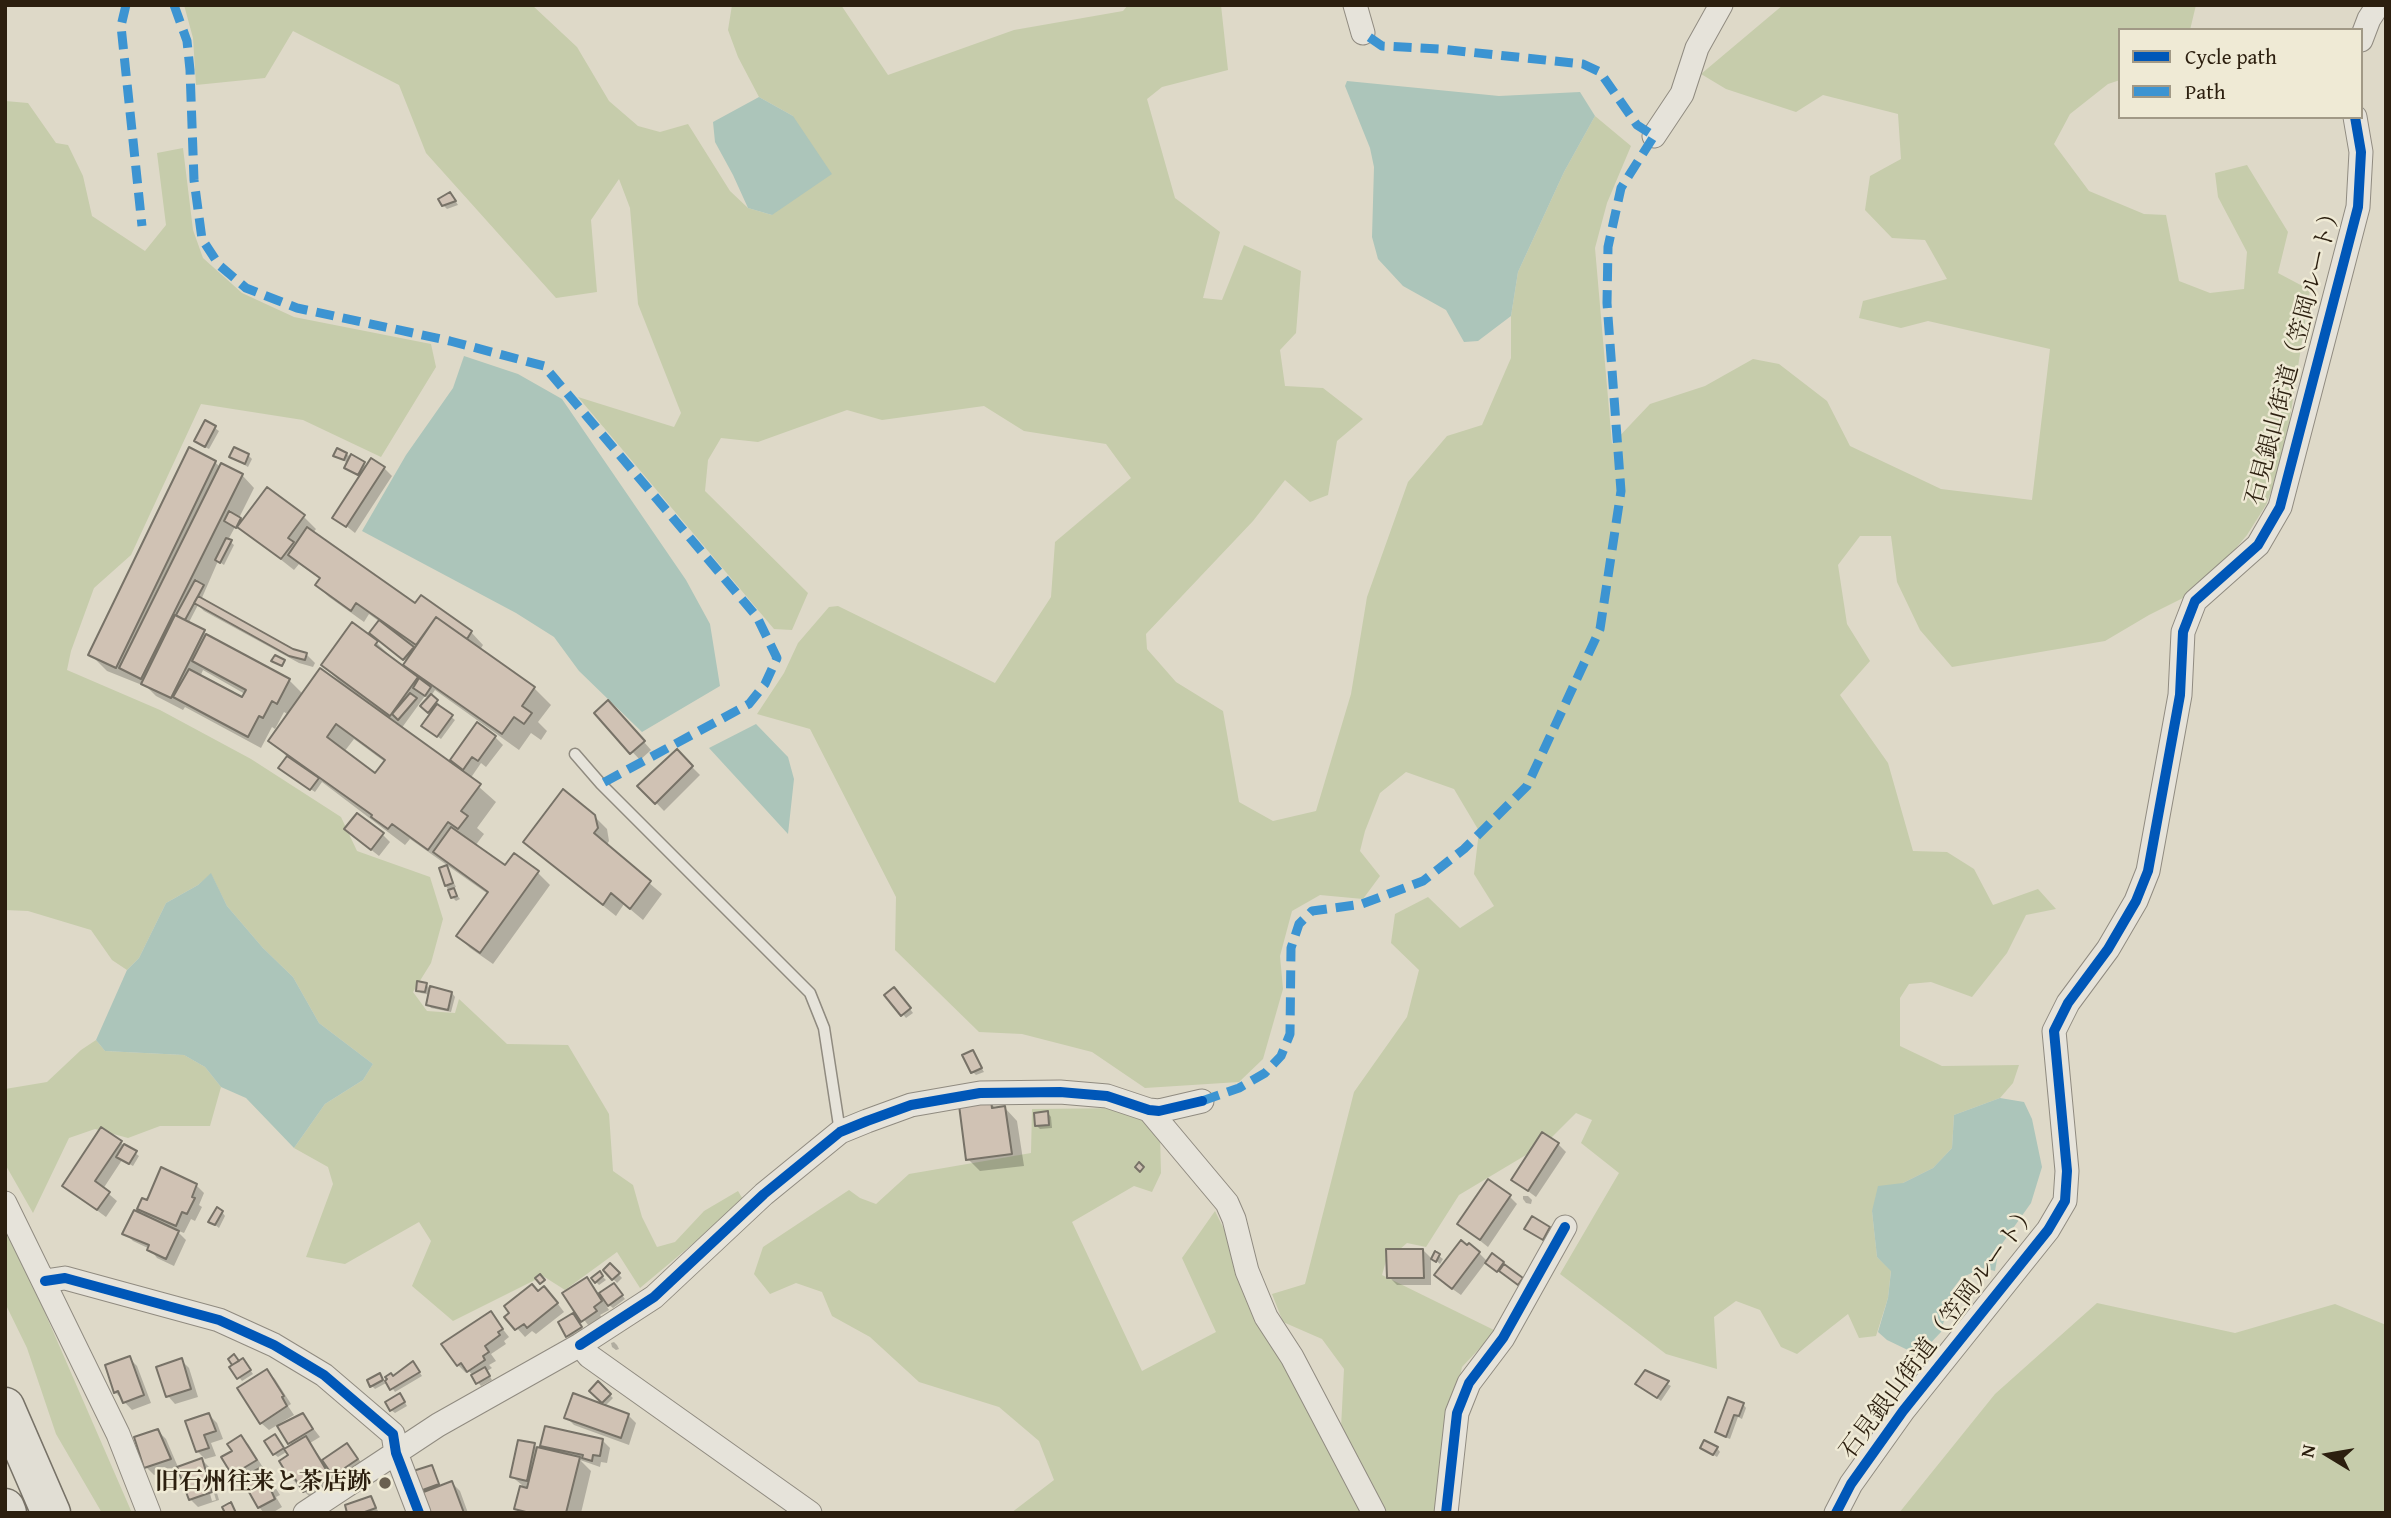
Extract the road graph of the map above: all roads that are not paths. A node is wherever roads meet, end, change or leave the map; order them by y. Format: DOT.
graph roads {
  1 [pos="1355,5"];
  2 [pos="1721,5"];
  3 [pos="2378,5"];
  4 [pos="1363,33"];
  5 [pos="2363,35"];
  6 [pos="2356,119"];
  7 [pos="1654,136"];
  8 [pos="575,754"];
  9 [pos="1202,1101"];
  10 [pos="1149,1110"];
  11 [pos="840,1132"];
  12 [pos="5,1203"];
  13 [pos="1565,1227"];
  14 [pos="45,1281"];
  15 [pos="580,1345"];
  16 [pos="5,1407"];
  17 [pos="396,1453"];
  18 [pos="5,1508"];
  19 [pos="7,1513"];
  20 [pos="51,1513"];
  21 [pos="149,1513"];
  22 [pos="304,1513"];
  23 [pos="419,1513"];
  24 [pos="810,1513"];
  25 [pos="1374,1513"];
  26 [pos="1446,1513"];
  27 [pos="1836,1513"];
  1 -- 4 [label="street"];
  2 -- 7 [label="street"];
  3 -- 5 [label="street"];
  6 -- 27 [label="street, 石見銀山街道（笠岡ルート）"];
  8 -- 11 [label="lane"];
  9 -- 10 [label="street"];
  10 -- 11 [label="street"];
  10 -- 25 [label="street"];
  11 -- 15 [label="street"];
  12 -- 14 [label="street"];
  13 -- 26 [label="street"];
  14 -- 17 [label="street"];
  14 -- 21 [label="street"];
  15 -- 17 [label="street"];
  15 -- 24 [label="street"];
  16 -- 20 [label="highway"];
  17 -- 22 [label="street"];
  17 -- 23 [label="street"];
  18 -- 19 [label="highway"];
}
